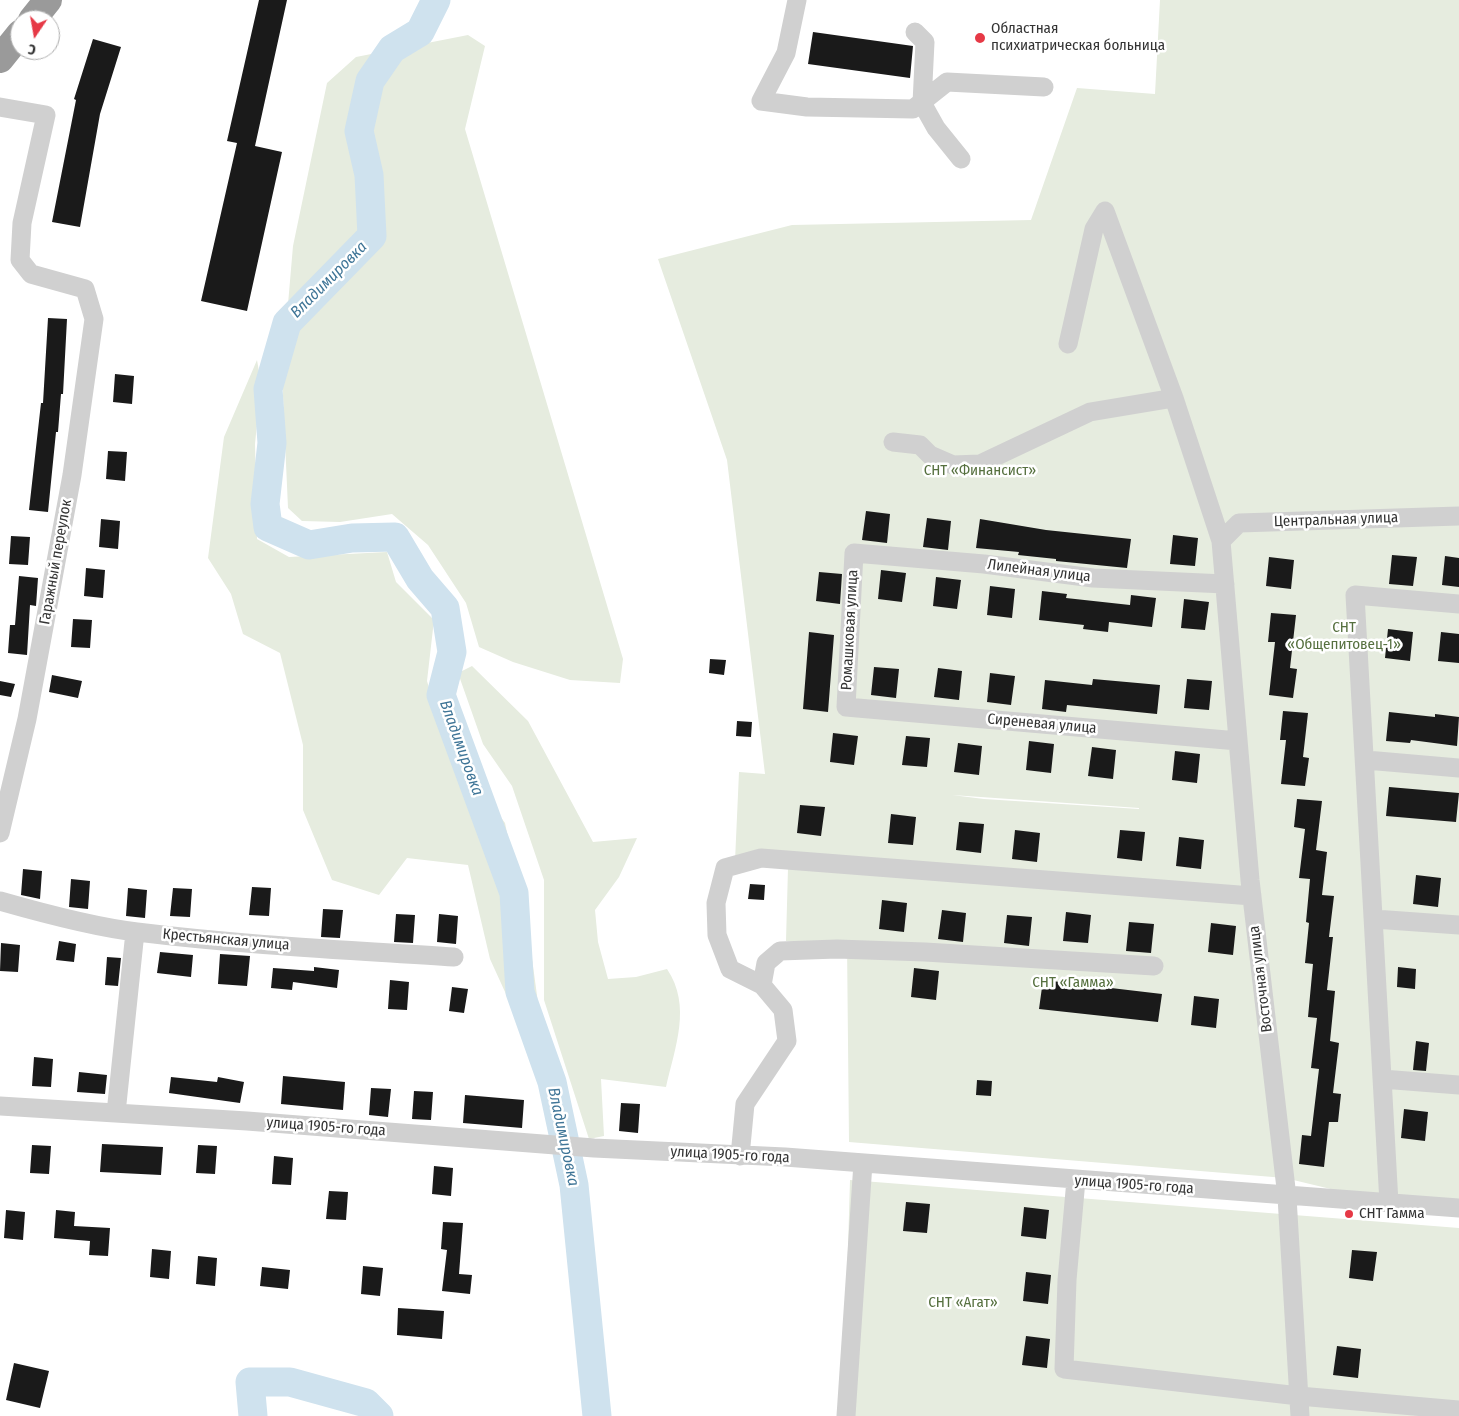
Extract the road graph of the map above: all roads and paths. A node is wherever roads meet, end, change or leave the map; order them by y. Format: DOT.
graph roads {
  1 [pos="48,0"];
  2 [pos="797,0"];
  3 [pos="40,10"];
  4 [pos="915,32"];
  5 [pos="10,46"];
  6 [pos="0,58"];
  7 [pos="1044,87"];
  8 [pos="922,103"];
  9 [pos="0,107"];
  10 [pos="961,158"];
  11 [pos="1068,344"];
  12 [pos="1174,398"];
  13 [pos="893,442"];
  14 [pos="1459,516"];
  15 [pos="1221,541"];
  16 [pos="854,553"];
  17 [pos="1225,584"];
  18 [pos="1459,604"];
  19 [pos="846,707"];
  20 [pos="1238,741"];
  21 [pos="1366,760"];
  22 [pos="1459,768"];
  23 [pos="0,833"];
  24 [pos="1252,896"];
  25 [pos="0,901"];
  26 [pos="1374,919"];
  27 [pos="1459,925"];
  28 [pos="135,932"];
  29 [pos="454,957"];
  30 [pos="1154,966"];
  31 [pos="762,986"];
  32 [pos="1382,1079"];
  33 [pos="1459,1085"];
  34 [pos="0,1106"];
  35 [pos="116,1113"];
  36 [pos="740,1156"];
  37 [pos="863,1163"];
  38 [pos="1076,1180"];
  39 [pos="1287,1196"];
  40 [pos="1389,1203"];
  41 [pos="1459,1208"];
  42 [pos="1299,1396"];
  43 [pos="1459,1410"];
  44 [pos="846,1416"];
  45 [pos="1300,1416"];
  1 -- 3 [label="highway"];
  2 -- 8 [label="street"];
  4 -- 8 [label="street"];
  5 -- 6 [label="highway"];
  7 -- 8 [label="street"];
  8 -- 10 [label="street"];
  9 -- 23 [label="street, Гаражный переулок"];
  11 -- 12 [label="street, Восточная улица"];
  12 -- 13 [label="street"];
  12 -- 15 [label="street, Восточная улица"];
  14 -- 15 [label="street, Центральная улица"];
  15 -- 17 [label="street, Восточная улица"];
  16 -- 17 [label="street, Лилейная улица"];
  16 -- 19 [label="street, Ромашковая улица"];
  17 -- 20 [label="street, Восточная улица"];
  18 -- 21 [label="street"];
  19 -- 20 [label="street, Сиреневая улица"];
  20 -- 24 [label="street, Восточная улица"];
  21 -- 22 [label="street"];
  21 -- 26 [label="street"];
  24 -- 31 [label="street"];
  24 -- 39 [label="street, Восточная улица"];
  25 -- 28 [label="street, Крестьянская улица"];
  26 -- 27 [label="street"];
  26 -- 32 [label="street"];
  28 -- 29 [label="street, Крестьянская улица"];
  28 -- 35 [label="street"];
  30 -- 31 [label="street"];
  31 -- 36 [label="street"];
  32 -- 33 [label="street"];
  32 -- 40 [label="street"];
  34 -- 35 [label="street, улица 1905-го года"];
  35 -- 36 [label="street, улица 1905-го года"];
  36 -- 37 [label="street, улица 1905-го года"];
  37 -- 38 [label="street, улица 1905-го года"];
  37 -- 44 [label="street"];
  38 -- 39 [label="street, улица 1905-го года"];
  38 -- 42 [label="street"];
  39 -- 40 [label="street, улица 1905-го года"];
  39 -- 42 [label="street, Восточная улица"];
  40 -- 41 [label="street, улица 1905-го года"];
  42 -- 43 [label="street"];
  42 -- 45 [label="street, Восточная улица"];
}
